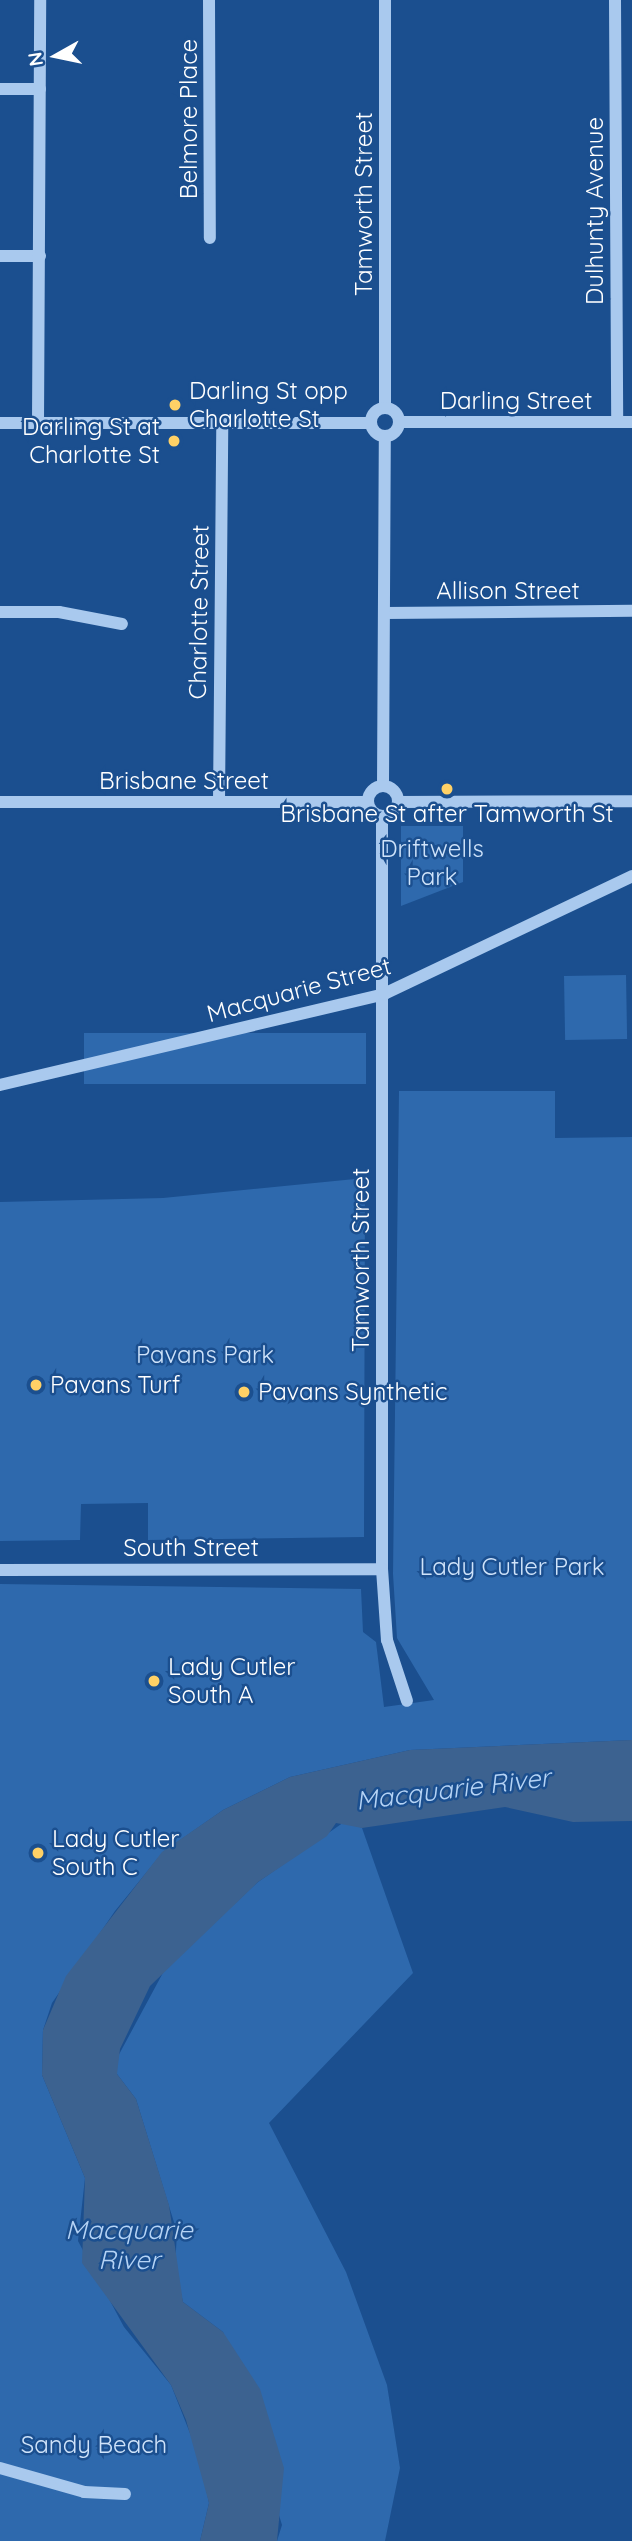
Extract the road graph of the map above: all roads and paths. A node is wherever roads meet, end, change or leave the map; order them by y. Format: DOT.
graph roads {
  1 [pos="40,0"];
  2 [pos="209,0"];
  3 [pos="385,0"];
  4 [pos="615,0"];
  5 [pos="0,89"];
  6 [pos="40,89"];
  7 [pos="210,238"];
  8 [pos="0,256"];
  9 [pos="40,256"];
  10 [pos="385,408"];
  11 [pos="400,422"];
  12 [pos="617,422"];
  13 [pos="632,422"];
  14 [pos="0,423"];
  15 [pos="38,423"];
  16 [pos="371,423"];
  17 [pos="222,424"];
  18 [pos="385,437"];
  19 [pos="632,611"];
  20 [pos="0,612"];
  21 [pos="384,613"];
  22 [pos="122,624"];
  23 [pos="383,786"];
  24 [pos="219,801"];
  25 [pos="632,801"];
  26 [pos="0,802"];
  27 [pos="368,802"];
  28 [pos="398,802"];
  29 [pos="382,816"];
  30 [pos="632,876"];
  31 [pos="384,994"];
  32 [pos="0,1085"];
  33 [pos="382,1569"];
  34 [pos="0,1570"];
  35 [pos="407,1700"];
  36 [pos="0,2468"];
  37 [pos="125,2494"];
  1 -- 6 [label="street"];
  2 -- 7 [label="street, Belmore Place"];
  3 -- 10 [label="street, Tamworth Street"];
  4 -- 12 [label="street, Dulhunty Avenue"];
  5 -- 6 [label="street"];
  6 -- 9 [label="street"];
  8 -- 9 [label="street"];
  9 -- 15 [label="street"];
  10 -- 11 [label="street"];
  10 -- 16 [label="street"];
  11 -- 12 [label="street, Darling Street"];
  11 -- 18 [label="street"];
  12 -- 13 [label="street, Darling Street"];
  14 -- 15 [label="street"];
  15 -- 17 [label="street"];
  16 -- 17 [label="street"];
  16 -- 18 [label="street"];
  17 -- 24 [label="street, Charlotte Street"];
  18 -- 21 [label="street"];
  19 -- 21 [label="street, Allison Street"];
  20 -- 22 [label="street"];
  21 -- 23 [label="street"];
  23 -- 27 [label="street"];
  23 -- 28 [label="street"];
  24 -- 26 [label="street, Brisbane Street"];
  24 -- 27 [label="street, Brisbane Street"];
  25 -- 28 [label="street"];
  27 -- 29 [label="street"];
  28 -- 29 [label="street"];
  29 -- 31 [label="street, Tamworth Street"];
  30 -- 31 [label="street, Macquarie Street"];
  31 -- 32 [label="street, Macquarie Street"];
  31 -- 33 [label="street, Tamworth Street"];
  33 -- 34 [label="street, South Street"];
  33 -- 35 [label="street, Tamworth Street"];
  36 -- 37 [label="street"];
}
